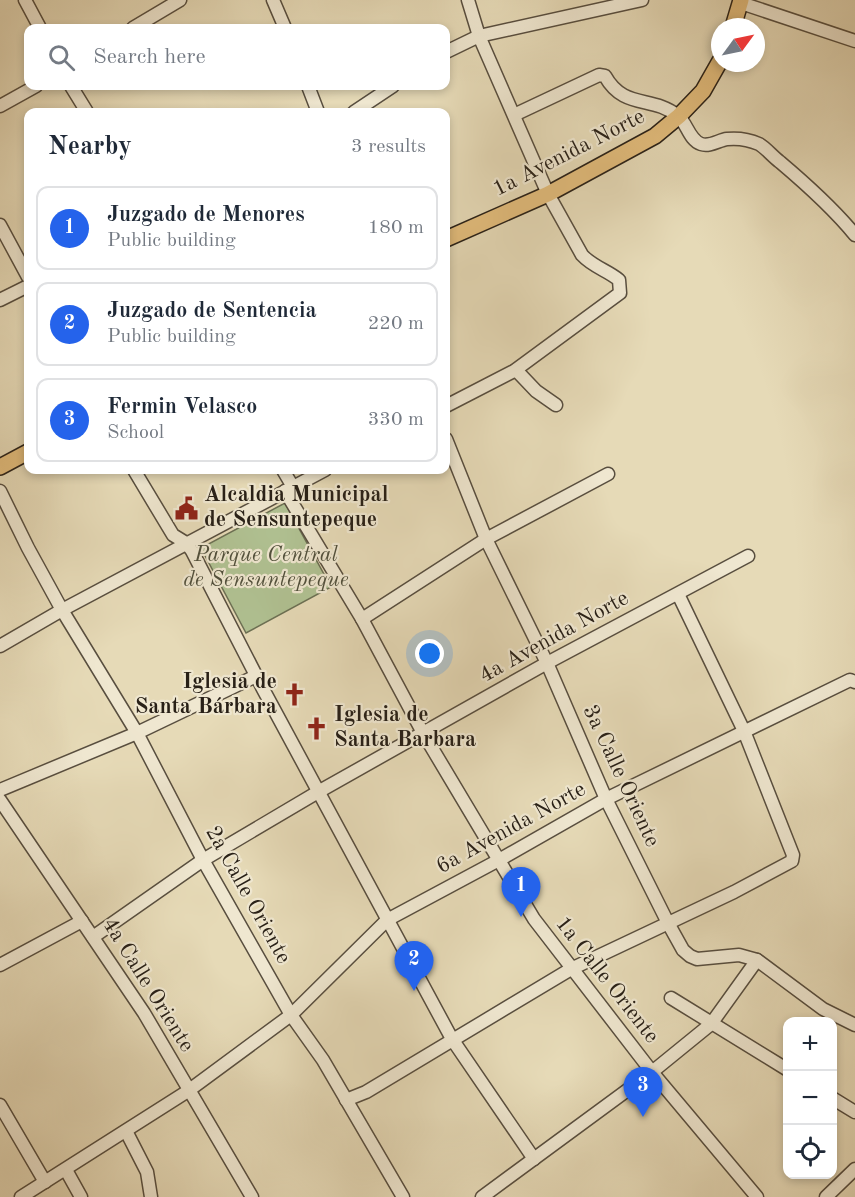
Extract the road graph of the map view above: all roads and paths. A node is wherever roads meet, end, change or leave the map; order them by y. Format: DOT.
graph roads {
  1 [pos="25,0"];
  2 [pos="180,0"];
  3 [pos="273,0"];
  4 [pos="468,0"];
  5 [pos="640,0"];
  6 [pos="741,1"];
  7 [pos="606,4"];
  8 [pos="736,18"];
  9 [pos="38,24"];
  10 [pos="140,24"];
  11 [pos="283,24"];
  12 [pos="479,36"];
  13 [pos="855,41"];
  14 [pos="450,50"];
  15 [pos="714,72"];
  16 [pos="29,90"];
  17 [pos="73,90"];
  18 [pos="310,90"];
  19 [pos="387,90"];
  20 [pos="0,106"];
  21 [pos="85,108"];
  22 [pos="316,108"];
  23 [pos="360,108"];
  24 [pos="514,115"];
  25 [pos="679,117"];
  26 [pos="548,194"];
  27 [pos="0,225"];
  28 [pos="855,235"];
  29 [pos="450,237"];
  30 [pos="24,270"];
  31 [pos="24,288"];
  32 [pos="0,300"];
  33 [pos="516,370"];
  34 [pos="450,404"];
  35 [pos="556,405"];
  36 [pos="450,449"];
  37 [pos="24,454"];
  38 [pos="0,467"];
  39 [pos="136,474"];
  40 [pos="284,474"];
  41 [pos="317,474"];
  42 [pos="608,474"];
  43 [pos="289,489"];
  44 [pos="0,491"];
  45 [pos="486,539"];
  46 [pos="186,543"];
  47 [pos="748,555"];
  48 [pos="678,594"];
  49 [pos="62,609"];
  50 [pos="362,619"];
  51 [pos="0,646"];
  52 [pos="547,663"];
  53 [pos="256,676"];
  54 [pos="853,681"];
  55 [pos="744,731"];
  56 [pos="137,733"];
  57 [pos="423,733"];
  58 [pos="0,790"];
  59 [pos="318,792"];
  60 [pos="606,798"];
  61 [pos="0,800"];
  62 [pos="203,860"];
  63 [pos="499,860"];
  64 [pos="387,920"];
  65 [pos="82,921"];
  66 [pos="668,923"];
  67 [pos="93,937"];
  68 [pos="757,960"];
  69 [pos="0,965"];
  70 [pos="571,969"];
  71 [pos="671,998"];
  72 [pos="291,1015"];
  73 [pos="711,1024"];
  74 [pos="855,1025"];
  75 [pos="452,1039"];
  76 [pos="783,1067"];
  77 [pos="652,1072"];
  78 [pos="188,1091"];
  79 [pos="346,1100"];
  80 [pos="837,1101"];
  81 [pos="0,1105"];
  82 [pos="855,1112"];
  83 [pos="5,1123"];
  84 [pos="126,1131"];
  85 [pos="534,1159"];
  86 [pos="855,1169"];
  87 [pos="66,1170"];
  88 [pos="45,1182"];
  89 [pos="21,1197"];
  90 [pos="81,1197"];
  91 [pos="151,1197"];
  92 [pos="252,1197"];
  93 [pos="403,1197"];
  94 [pos="482,1197"];
  95 [pos="757,1197"];
  96 [pos="826,1197"];
  1 -- 9 [label="street"];
  2 -- 10 [label="street"];
  3 -- 11 [label="street"];
  4 -- 12 [label="street"];
  5 -- 7 [label="street"];
  6 -- 8 [label="main road"];
  6 -- 13 [label="street"];
  7 -- 12 [label="street"];
  12 -- 14 [label="street"];
  12 -- 24 [label="street"];
  15 -- 25 [label="main road, 1a Avenida Norte"];
  16 -- 20 [label="street"];
  17 -- 21 [label="street"];
  18 -- 22 [label="street"];
  19 -- 23 [label="street"];
  24 -- 25 [label="street"];
  24 -- 26 [label="street"];
  25 -- 26 [label="main road, 1a Avenida Norte"];
  25 -- 28 [label="street"];
  26 -- 29 [label="main road, 1a Avenida Norte"];
  26 -- 33 [label="street"];
  27 -- 30 [label="street"];
  31 -- 32 [label="street"];
  33 -- 34 [label="street"];
  33 -- 35 [label="street"];
  36 -- 45 [label="street, 3a Calle Oriente"];
  37 -- 38 [label="main road"];
  39 -- 46 [label="street"];
  40 -- 43 [label="street, 1a Calle Oriente"];
  41 -- 43 [label="street"];
  42 -- 45 [label="street"];
  43 -- 46 [label="street"];
  43 -- 50 [label="street, 1a Calle Oriente"];
  44 -- 49 [label="street, 2a Calle Oriente"];
  45 -- 50 [label="street"];
  45 -- 52 [label="street, 3a Calle Oriente"];
  46 -- 49 [label="street"];
  46 -- 53 [label="street"];
  47 -- 48 [label="street, 4a Avenida Norte"];
  48 -- 52 [label="street, 4a Avenida Norte"];
  48 -- 55 [label="street"];
  49 -- 51 [label="street"];
  49 -- 56 [label="street, 2a Calle Oriente"];
  50 -- 57 [label="street, 1a Calle Oriente"];
  52 -- 57 [label="street, 4a Avenida Norte"];
  52 -- 60 [label="street, 3a Calle Oriente"];
  53 -- 56 [label="street"];
  53 -- 59 [label="street"];
  54 -- 55 [label="street, 6a Avenida Norte"];
  55 -- 60 [label="street, 6a Avenida Norte"];
  55 -- 66 [label="street"];
  56 -- 58 [label="street"];
  56 -- 62 [label="street, 2a Calle Oriente"];
  57 -- 59 [label="street, 4a Avenida Norte"];
  57 -- 63 [label="street, 1a Calle Oriente"];
  59 -- 62 [label="street, 4a Avenida Norte"];
  59 -- 64 [label="street"];
  60 -- 63 [label="street, 6a Avenida Norte"];
  60 -- 66 [label="street, 3a Calle Oriente"];
  61 -- 65 [label="street, 4a Calle Oriente"];
  62 -- 67 [label="street, 4a Avenida Norte"];
  62 -- 72 [label="street, 2a Calle Oriente"];
  63 -- 64 [label="street, 6a Avenida Norte"];
  63 -- 70 [label="street, 1a Calle Oriente"];
  64 -- 72 [label="street, 6a Avenida Norte"];
  64 -- 75 [label="street"];
  65 -- 67 [label="street, 4a Calle Oriente"];
  65 -- 69 [label="street"];
  66 -- 68 [label="street, 3a Calle Oriente"];
  66 -- 70 [label="street"];
  67 -- 78 [label="street, 4a Calle Oriente"];
  68 -- 73 [label="street"];
  68 -- 74 [label="street, 3a Calle Oriente"];
  70 -- 75 [label="street"];
  70 -- 77 [label="street, 1a Calle Oriente"];
  71 -- 73 [label="street"];
  72 -- 78 [label="street, 6a Avenida Norte"];
  72 -- 79 [label="street, 2a Calle Oriente"];
  73 -- 76 [label="street"];
  73 -- 77 [label="street"];
  75 -- 79 [label="street"];
  75 -- 85 [label="street"];
  77 -- 85 [label="street"];
  77 -- 95 [label="street, 1a Calle Oriente"];
  78 -- 84 [label="street, 6a Avenida Norte"];
  78 -- 92 [label="street, 4a Calle Oriente"];
  79 -- 93 [label="street, 2a Calle Oriente"];
  80 -- 82 [label="street"];
  81 -- 83 [label="street"];
  83 -- 88 [label="street"];
  84 -- 87 [label="street, 6a Avenida Norte"];
  84 -- 91 [label="street"];
  85 -- 94 [label="street"];
  86 -- 96 [label="street"];
  87 -- 88 [label="street, 6a Avenida Norte"];
  87 -- 90 [label="street"];
  88 -- 89 [label="street, 6a Avenida Norte"];
}
